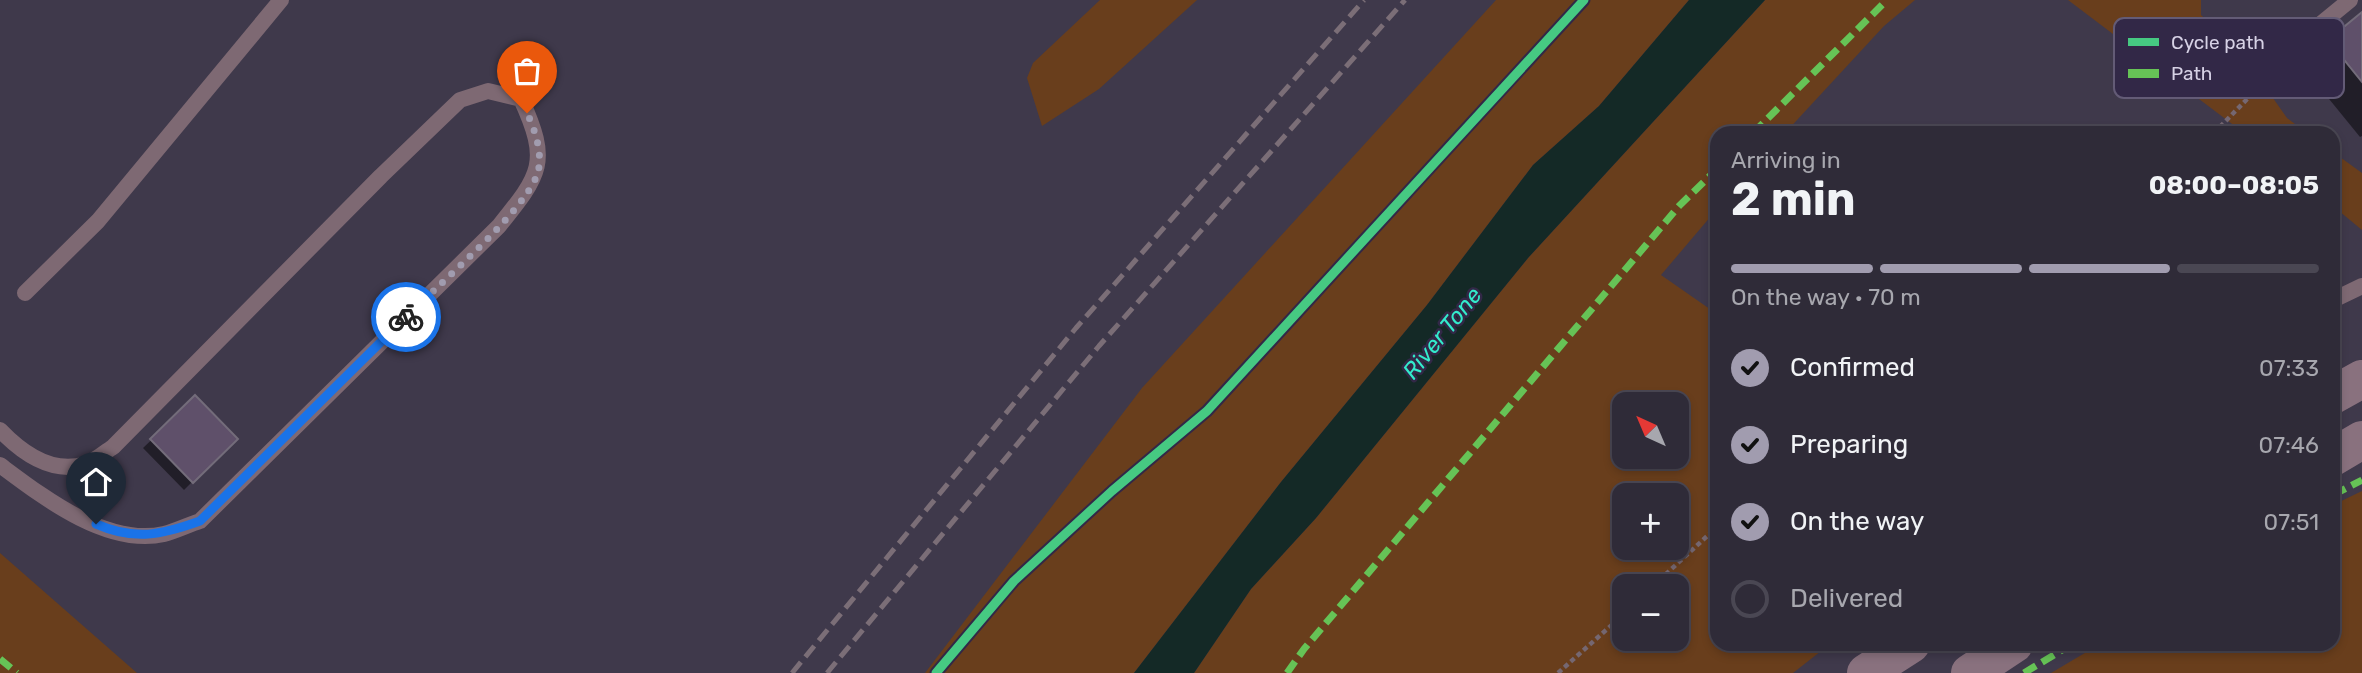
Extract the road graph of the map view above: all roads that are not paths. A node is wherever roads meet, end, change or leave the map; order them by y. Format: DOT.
graph roads {
  1 [pos="281,0"];
  2 [pos="2350,0"];
  3 [pos="2328,18"];
  4 [pos="2362,286"];
  5 [pos="25,293"];
  6 [pos="2340,297"];
  7 [pos="2362,379"];
  8 [pos="2340,391"];
  9 [pos="0,430"];
  10 [pos="2362,440"];
  11 [pos="2340,453"];
  12 [pos="0,466"];
  13 [pos="1899,651"];
  14 [pos="2003,651"];
  15 [pos="1866,673"];
  16 [pos="1970,673"];
  1 -- 5 [label="lane"];
  2 -- 3 [label="lane"];
  4 -- 6 [label="lane"];
  7 -- 8 [label="main road"];
  9 -- 12 [label="lane"];
  10 -- 11 [label="main road"];
  13 -- 15 [label="main road"];
  14 -- 16 [label="main road"];
}
